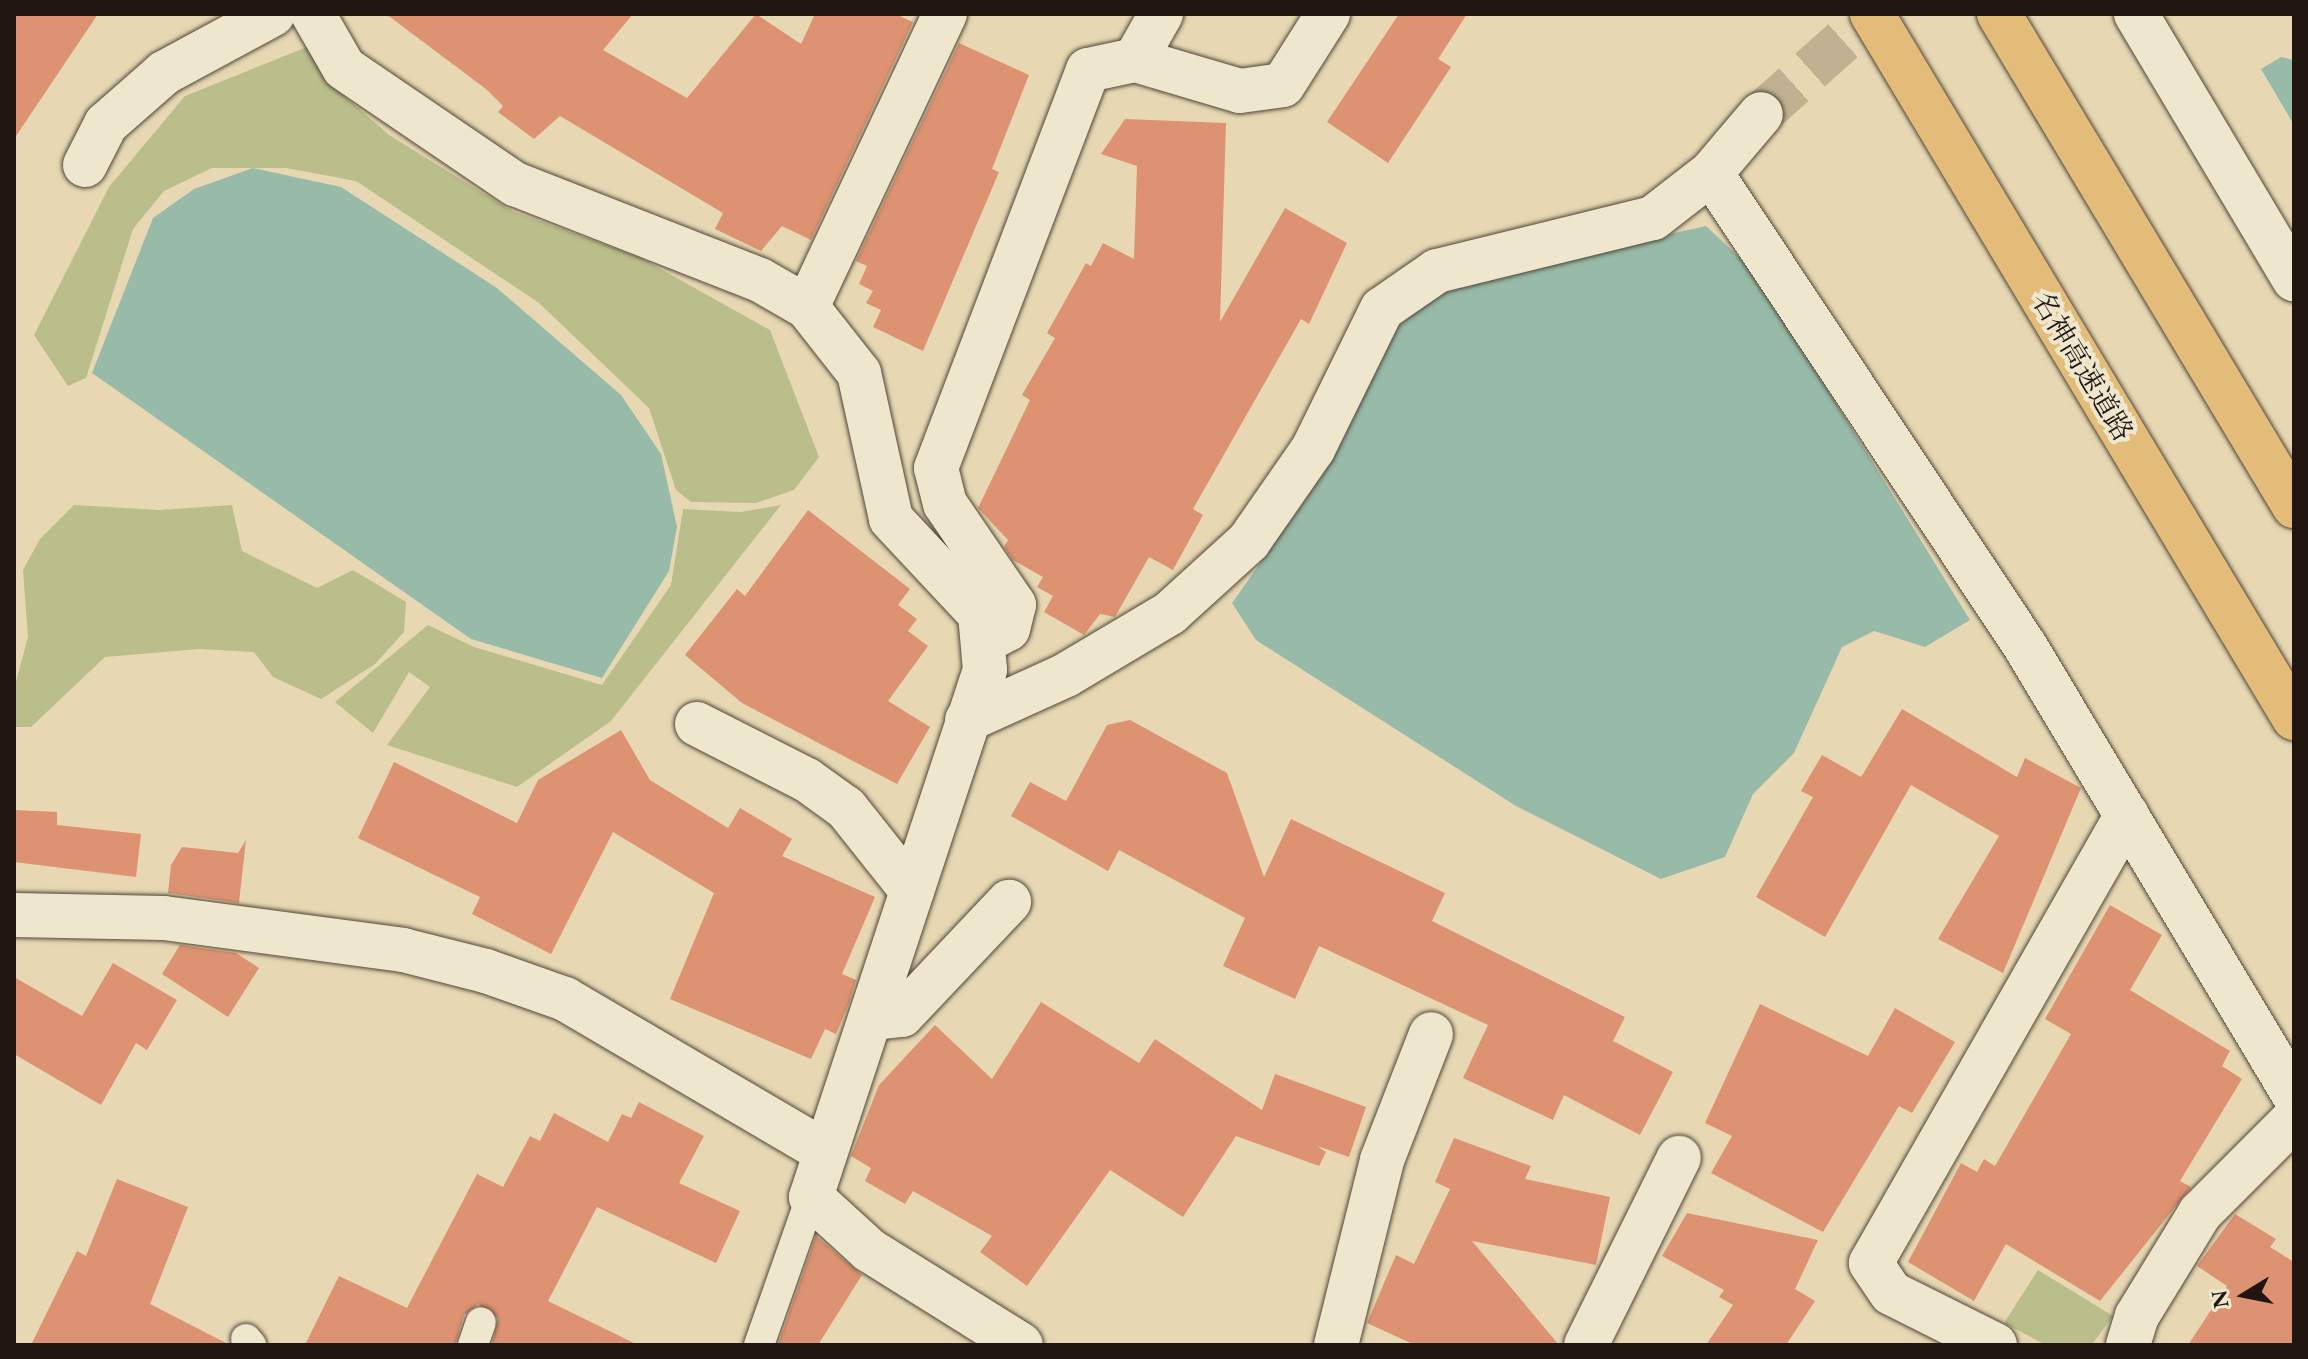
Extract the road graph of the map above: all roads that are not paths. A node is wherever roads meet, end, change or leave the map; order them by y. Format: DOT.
graph roads {
  1 [pos="273,14"];
  2 [pos="313,14"];
  3 [pos="945,14"];
  4 [pos="1161,14"];
  5 [pos="1328,14"];
  6 [pos="1872,14"];
  7 [pos="1999,14"];
  8 [pos="2136,14"];
  9 [pos="1135,60"];
  10 [pos="1761,114"];
  11 [pos="85,165"];
  12 [pos="1711,173"];
  13 [pos="2294,279"];
  14 [pos="807,307"];
  15 [pos="2294,506"];
  16 [pos="985,641"];
  17 [pos="2294,718"];
  18 [pos="967,720"];
  19 [pos="697,724"];
  20 [pos="2127,815"];
  21 [pos="912,891"];
  22 [pos="1009,902"];
  23 [pos="14,915"];
  24 [pos="872,1018"];
  25 [pos="1431,1034"];
  26 [pos="2294,1095"];
  27 [pos="2294,1119"];
  28 [pos="824,1151"];
  29 [pos="1679,1158"];
  30 [pos="811,1197"];
  31 [pos="759,1345"];
  32 [pos="1021,1345"];
  33 [pos="1336,1345"];
  34 [pos="1586,1345"];
  35 [pos="1995,1345"];
  36 [pos="2128,1345"];
  1 -- 11 [label="street"];
  2 -- 14 [label="street"];
  3 -- 14 [label="street"];
  4 -- 9 [label="street"];
  5 -- 9 [label="street"];
  6 -- 17 [label="highway, 名神高速道路"];
  7 -- 15 [label="highway"];
  8 -- 13 [label="street"];
  9 -- 16 [label="street"];
  10 -- 12 [label="street"];
  12 -- 18 [label="street"];
  12 -- 20 [label="street"];
  14 -- 16 [label="street"];
  16 -- 18 [label="street"];
  18 -- 21 [label="street"];
  19 -- 21 [label="street"];
  20 -- 26 [label="street"];
  20 -- 35 [label="street"];
  21 -- 24 [label="street"];
  22 -- 24 [label="street"];
  23 -- 28 [label="street"];
  24 -- 28 [label="street"];
  25 -- 33 [label="street"];
  27 -- 36 [label="street"];
  28 -- 30 [label="street"];
  29 -- 34 [label="street"];
  30 -- 31 [label="lane"];
  30 -- 32 [label="street"];
}
